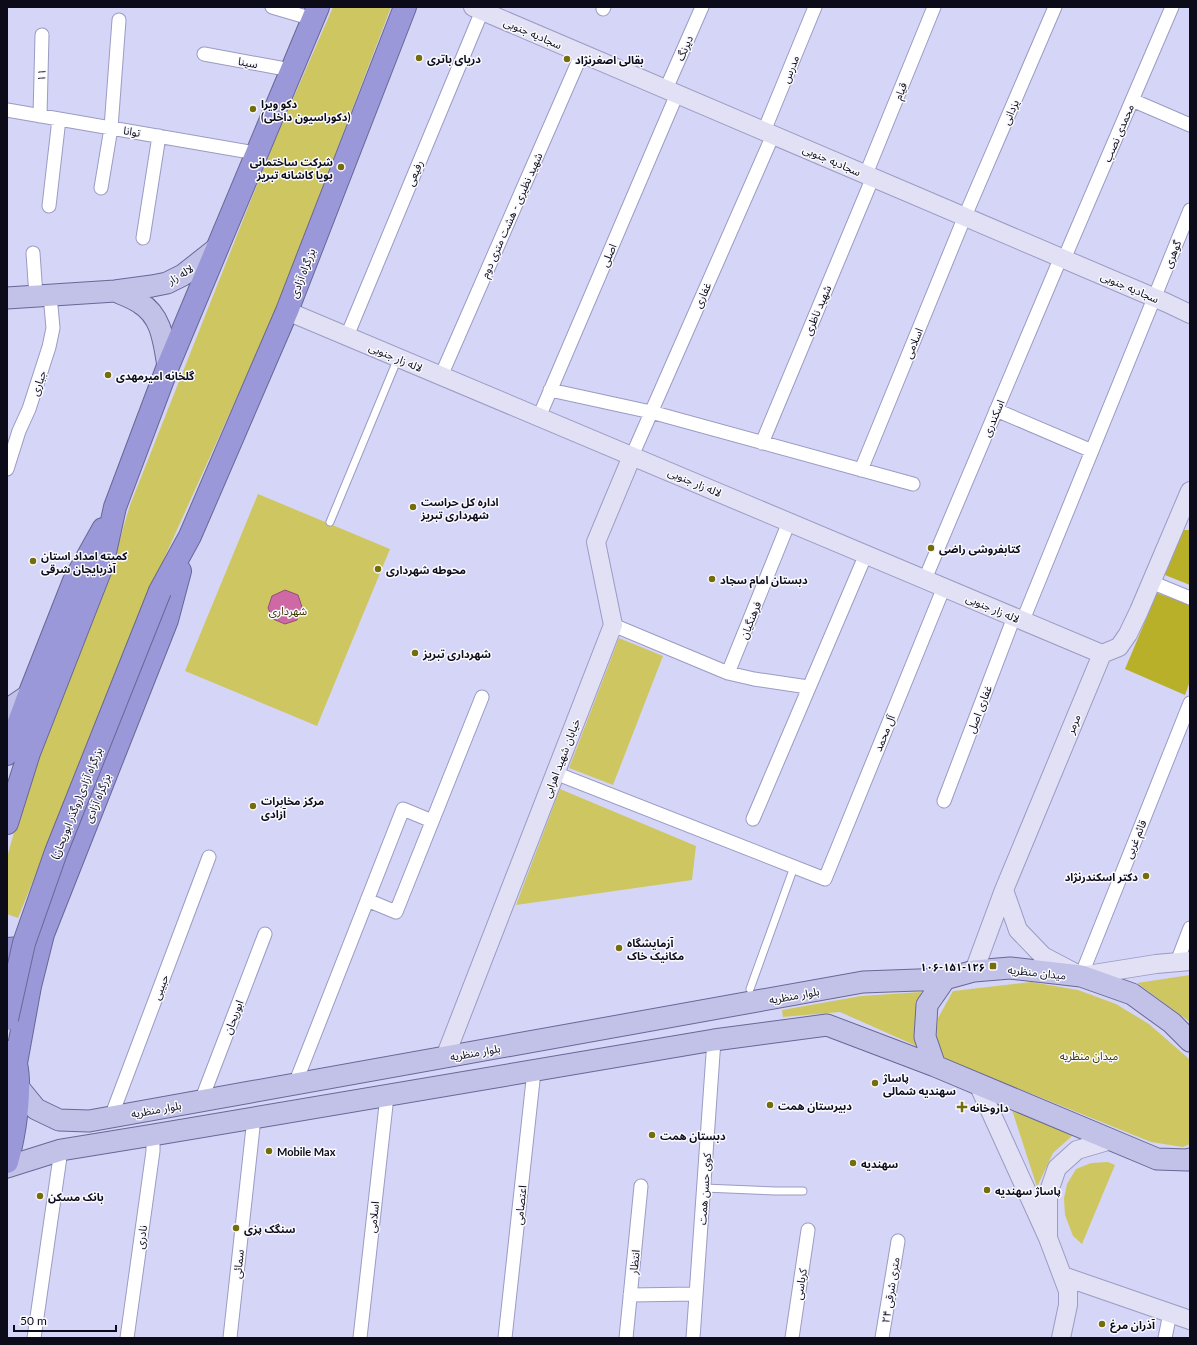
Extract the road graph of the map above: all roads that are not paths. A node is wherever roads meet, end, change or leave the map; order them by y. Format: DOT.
graph roads {
  1 [pos="272,7"];
  2 [pos="405,7"];
  3 [pos="702,7"];
  4 [pos="815,7"];
  5 [pos="934,7"];
  6 [pos="1055,7"];
  7 [pos="1172,7"];
  8 [pos="477,9"];
  9 [pos="315,13"];
  10 [pos="119,20"];
  11 [pos="42,35"];
  12 [pos="582,53"];
  13 [pos="204,54"];
  14 [pos="291,70"];
  15 [pos="672,92"];
  16 [pos="1132,100"];
  17 [pos="7,110"];
  18 [pos="40,116"];
  19 [pos="59,119"];
  20 [pos="1190,125"];
  21 [pos="111,128"];
  22 [pos="768,133"];
  23 [pos="159,136"];
  24 [pos="256,153"];
  25 [pos="870,176"];
  26 [pos="101,188"];
  27 [pos="49,206"];
  28 [pos="1190,210"];
  29 [pos="965,216"];
  30 [pos="143,238"];
  31 [pos="216,249"];
  32 [pos="33,253"];
  33 [pos="1062,258"];
  34 [pos="115,291"];
  35 [pos="43,295"];
  36 [pos="7,298"];
  37 [pos="1155,298"];
  38 [pos="288,311"];
  39 [pos="1190,314"];
  40 [pos="347,336"];
  41 [pos="398,358"];
  42 [pos="168,366"];
  43 [pos="441,376"];
  44 [pos="550,390"];
  45 [pos="996,410"];
  46 [pos="651,412"];
  47 [pos="539,417"];
  48 [pos="13,432"];
  49 [pos="762,443"];
  50 [pos="1092,451"];
  51 [pos="632,456"];
  52 [pos="7,469"];
  53 [pos="860,470"];
  54 [pos="913,484"];
  55 [pos="1190,491"];
  56 [pos="115,507"];
  57 [pos="1184,519"];
  58 [pos="330,522"];
  59 [pos="789,522"];
  60 [pos="190,536"];
  61 [pos="866,554"];
  62 [pos="925,579"];
  63 [pos="1151,582"];
  64 [pos="944,587"];
  65 [pos="160,591"];
  66 [pos="1190,598"];
  67 [pos="1019,618"];
  68 [pos="613,626"];
  69 [pos="1102,654"];
  70 [pos="728,673"];
  71 [pos="808,687"];
  72 [pos="29,695"];
  73 [pos="482,697"];
  74 [pos="1190,702"];
  75 [pos="7,710"];
  76 [pos="7,754"];
  77 [pos="555,773"];
  78 [pos="944,801"];
  79 [pos="754,819"];
  80 [pos="432,821"];
  81 [pos="7,823"];
  82 [pos="208,857"];
  83 [pos="794,867"];
  84 [pos="1004,890"];
  85 [pos="367,900"];
  86 [pos="1190,928"];
  87 [pos="43,934"];
  88 [pos="265,934"];
  89 [pos="7,949"];
  90 [pos="1183,961"];
  91 [pos="974,971"];
  92 [pos="1081,976"];
  93 [pos="945,979"];
  94 [pos="750,989"];
  95 [pos="7,1019"];
  96 [pos="714,1040"];
  97 [pos="1190,1041"];
  98 [pos="445,1057"];
  99 [pos="11,1058"];
  100 [pos="935,1066"];
  101 [pos="534,1071"];
  102 [pos="296,1084"];
  103 [pos="978,1084"];
  104 [pos="18,1087"];
  105 [pos="387,1096"];
  106 [pos="201,1101"];
  107 [pos="111,1117"];
  108 [pos="254,1118"];
  109 [pos="153,1135"];
  110 [pos="1111,1140"];
  111 [pos="61,1150"];
  112 [pos="1157,1159"];
  113 [pos="1190,1159"];
  114 [pos="7,1162"];
  115 [pos="7,1167"];
  116 [pos="1190,1173"];
  117 [pos="641,1186"];
  118 [pos="704,1188"];
  119 [pos="803,1191"];
  120 [pos="808,1230"];
  121 [pos="1048,1238"];
  122 [pos="898,1241"];
  123 [pos="1063,1276"];
  124 [pos="696,1294"];
  125 [pos="630,1295"];
  126 [pos="1170,1313"];
  127 [pos="1190,1320"];
  128 [pos="34,1338"];
  129 [pos="127,1338"];
  130 [pos="230,1338"];
  131 [pos="360,1338"];
  132 [pos="505,1338"];
  133 [pos="626,1338"];
  134 [pos="693,1338"];
  135 [pos="792,1338"];
  136 [pos="882,1338"];
  137 [pos="1061,1338"];
  138 [pos="1165,1338"];
  1 -- 9 [label="street"];
  2 -- 38 [label="highway, بزرگراه آزادی"];
  3 -- 15 [label="street, دیرنگ"];
  4 -- 22 [label="street, مدرس"];
  5 -- 25 [label="street, قیام"];
  6 -- 29 [label="street, یزدانی"];
  7 -- 16 [label="street, محمدی نصب"];
  8 -- 12 [label="street, سجادیه جنوبی"];
  8 -- 40 [label="street, رفیعی"];
  9 -- 14 [label="highway"];
  10 -- 21 [label="street"];
  11 -- 18 [label="street, ۱۱"];
  12 -- 15 [label="street, سجادیه جنوبی"];
  12 -- 43 [label="street, شهید نظیری - هشت متری دوم"];
  13 -- 14 [label="street, سینا"];
  14 -- 24 [label="highway"];
  15 -- 22 [label="street, سجادیه جنوبی"];
  15 -- 44 [label="street, اصلی"];
  16 -- 20 [label="street"];
  16 -- 33 [label="street, محمدی نصب"];
  17 -- 18 [label="street, توانا"];
  18 -- 19 [label="street, توانا"];
  19 -- 21 [label="street, توانا"];
  19 -- 27 [label="street"];
  21 -- 23 [label="street, توانا"];
  21 -- 26 [label="street"];
  22 -- 25 [label="street, سجادیه جنوبی"];
  22 -- 46 [label="street, غفاری"];
  23 -- 24 [label="street, توانا"];
  23 -- 30 [label="street"];
  24 -- 31 [label="highway"];
  25 -- 29 [label="street, سجادیه جنوبی"];
  25 -- 49 [label="street, شهید ناظری"];
  28 -- 37 [label="street, گوهری"];
  29 -- 33 [label="street, سجادیه جنوبی"];
  29 -- 53 [label="street, اسلامی"];
  31 -- 34 [label="main road, لاله زار"];
  31 -- 42 [label="highway"];
  32 -- 35 [label="street, جباری"];
  33 -- 37 [label="street, سجادیه جنوبی"];
  33 -- 45 [label="street, اسکندری"];
  34 -- 35 [label="main road, لاله زار"];
  34 -- 42 [label="main road"];
  35 -- 36 [label="main road, لاله زار"];
  35 -- 48 [label="street, جباری"];
  37 -- 39 [label="street, سجادیه جنوبی"];
  37 -- 50 [label="street, گوهری"];
  38 -- 40 [label="street, لاله زار جنوبی"];
  38 -- 60 [label="highway, بزرگراه آزادی"];
  40 -- 41 [label="street, لاله زار جنوبی"];
  41 -- 43 [label="street, لاله زار جنوبی"];
  41 -- 58 [label="lane"];
  42 -- 56 [label="highway"];
  43 -- 47 [label="street, لاله زار جنوبی"];
  44 -- 46 [label="street"];
  44 -- 47 [label="street, اصلی"];
  45 -- 50 [label="street"];
  45 -- 62 [label="street, اسکندری"];
  46 -- 49 [label="street"];
  46 -- 51 [label="street, غفاری"];
  47 -- 51 [label="street, لاله زار جنوبی"];
  48 -- 52 [label="street, جباری"];
  49 -- 53 [label="street"];
  50 -- 67 [label="street, غفاری اصل"];
  51 -- 59 [label="street, لاله زار جنوبی"];
  51 -- 68 [label="street"];
  53 -- 54 [label="street"];
  55 -- 57 [label="street"];
  56 -- 72 [label="highway"];
  56 -- 81 [label="highway"];
  57 -- 63 [label="street"];
  59 -- 61 [label="street, لاله زار جنوبی"];
  59 -- 70 [label="street, فرهنگیان"];
  60 -- 65 [label="highway, بزرگراه آزادی"];
  60 -- 87 [label="highway, بزرگراه آزادی"];
  61 -- 62 [label="street, لاله زار جنوبی"];
  61 -- 71 [label="street"];
  62 -- 64 [label="street, لاله زار جنوبی"];
  63 -- 66 [label="street"];
  63 -- 69 [label="street"];
  64 -- 67 [label="street, لاله زار جنوبی"];
  64 -- 83 [label="street, آل محمد"];
  65 -- 95 [label="highway, بزرگراه آزادی(روگذر ابوریحان), bridge"];
  67 -- 69 [label="street, لاله زار جنوبی"];
  67 -- 78 [label="street, غفاری اصل"];
  68 -- 70 [label="street"];
  68 -- 77 [label="street, خیابان شهید اهرابی"];
  69 -- 84 [label="street, مرمر"];
  70 -- 71 [label="street"];
  71 -- 79 [label="street"];
  72 -- 75 [label="main road"];
  72 -- 76 [label="highway"];
  73 -- 80 [label="street"];
  74 -- 92 [label="street, قائم غربی"];
  77 -- 83 [label="street"];
  77 -- 98 [label="street, خیابان شهید اهرابی"];
  80 -- 85 [label="street"];
  80 -- 85 [label="street"];
  82 -- 107 [label="street, حبیبی"];
  83 -- 94 [label="lane"];
  84 -- 91 [label="street, مرمر"];
  84 -- 92 [label="street"];
  85 -- 102 [label="street"];
  86 -- 90 [label="street"];
  87 -- 89 [label="highway"];
  87 -- 99 [label="highway, بزرگراه آزادی"];
  88 -- 106 [label="street, ابوریحان"];
  90 -- 92 [label="street"];
  91 -- 92 [label="main road, ميدان منظریه"];
  91 -- 93 [label="main road, ميدان منظریه"];
  92 -- 97 [label="main road, ميدان منظریه"];
  93 -- 98 [label="main road, بلوار منظریه"];
  93 -- 100 [label="main road"];
  96 -- 100 [label="main road"];
  96 -- 101 [label="main road"];
  96 -- 118 [label="street, کوی حسن همت"];
  98 -- 102 [label="main road, بلوار منظریه"];
  99 -- 104 [label="highway, بزرگراه آزادی"];
  100 -- 103 [label="main road"];
  101 -- 105 [label="main road"];
  101 -- 132 [label="street, اعتصامی"];
  102 -- 106 [label="main road, بلوار منظریه"];
  103 -- 110 [label="main road"];
  103 -- 121 [label="street"];
  104 -- 107 [label="main road, بلوار منظریه"];
  104 -- 114 [label="highway, بزرگراه آزادی"];
  105 -- 108 [label="main road"];
  105 -- 131 [label="street, اسلامی"];
  106 -- 107 [label="main road, بلوار منظریه"];
  108 -- 109 [label="main road"];
  108 -- 130 [label="street, سمائی"];
  109 -- 111 [label="main road"];
  109 -- 129 [label="street, نادری"];
  110 -- 112 [label="main road"];
  110 -- 121 [label="street"];
  111 -- 115 [label="main road"];
  111 -- 128 [label="street"];
  112 -- 113 [label="main road"];
  112 -- 116 [label="main road"];
  117 -- 125 [label="street, انتظار"];
  118 -- 119 [label="lane"];
  118 -- 124 [label="street, کوی حسن همت"];
  120 -- 135 [label="street, کرباسی"];
  121 -- 123 [label="street"];
  122 -- 136 [label="street, ۲۴ متری شرقی"];
  123 -- 126 [label="street"];
  123 -- 137 [label="street"];
  124 -- 125 [label="street"];
  124 -- 134 [label="street, کوی حسن همت"];
  125 -- 133 [label="street, انتظار"];
  126 -- 127 [label="street"];
  126 -- 138 [label="street"];
}
